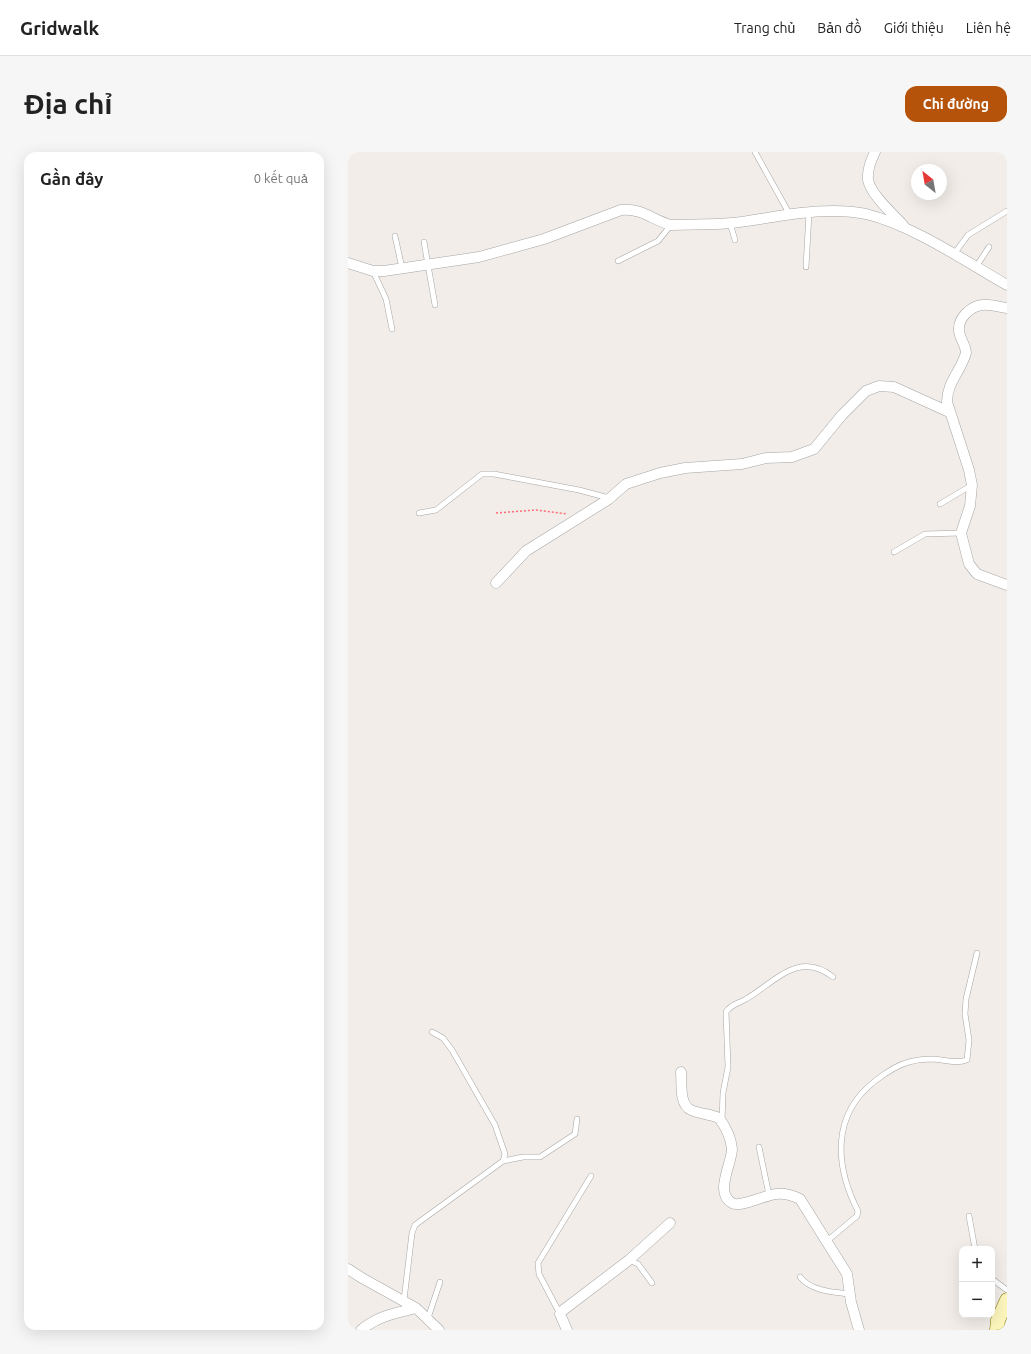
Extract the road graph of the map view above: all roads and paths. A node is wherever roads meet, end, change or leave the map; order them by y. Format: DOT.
graph roads {
  1 [pos="755,152"];
  2 [pos="875,152"];
  3 [pos="1007,211"];
  4 [pos="809,213"];
  5 [pos="790,215"];
  6 [pos="730,223"];
  7 [pos="671,225"];
  8 [pos="904,227"];
  9 [pos="395,236"];
  10 [pos="735,240"];
  11 [pos="424,242"];
  12 [pos="989,247"];
  13 [pos="953,255"];
  14 [pos="618,261"];
  15 [pos="348,263"];
  16 [pos="428,265"];
  17 [pos="806,267"];
  18 [pos="976,267"];
  19 [pos="402,269"];
  20 [pos="373,271"];
  21 [pos="1007,285"];
  22 [pos="436,305"];
  23 [pos="1007,308"];
  24 [pos="392,329"];
  25 [pos="948,412"];
  26 [pos="972,485"];
  27 [pos="609,499"];
  28 [pos="940,504"];
  29 [pos="419,513"];
  30 [pos="496,513"];
  31 [pos="581,516"];
  32 [pos="961,533"];
  33 [pos="894,552"];
  34 [pos="496,583"];
  35 [pos="1007,585"];
  36 [pos="978,953"];
  37 [pos="834,977"];
  38 [pos="432,1032"];
  39 [pos="681,1072"];
  40 [pos="577,1119"];
  41 [pos="722,1123"];
  42 [pos="760,1146"];
  43 [pos="503,1161"];
  44 [pos="591,1176"];
  45 [pos="769,1195"];
  46 [pos="969,1216"];
  47 [pos="670,1223"];
  48 [pos="827,1241"];
  49 [pos="974,1246"];
  50 [pos="629,1260"];
  51 [pos="348,1268"];
  52 [pos="800,1277"];
  53 [pos="995,1281"];
  54 [pos="440,1282"];
  55 [pos="652,1283"];
  56 [pos="1007,1290"];
  57 [pos="850,1294"];
  58 [pos="404,1300"];
  59 [pos="1007,1300"];
  60 [pos="416,1308"];
  61 [pos="560,1314"];
  62 [pos="428,1318"];
  63 [pos="361,1330"];
  64 [pos="439,1330"];
  65 [pos="567,1330"];
  66 [pos="859,1330"];
  67 [pos="997,1330"];
  1 -- 5 [label="lane"];
  2 -- 8 [label="street"];
  3 -- 13 [label="lane"];
  4 -- 5 [label="street"];
  4 -- 8 [label="street"];
  4 -- 17 [label="lane"];
  5 -- 6 [label="street"];
  6 -- 7 [label="street"];
  6 -- 10 [label="lane"];
  7 -- 14 [label="lane"];
  7 -- 16 [label="street"];
  8 -- 13 [label="street"];
  9 -- 19 [label="lane"];
  11 -- 16 [label="lane"];
  12 -- 18 [label="lane"];
  13 -- 18 [label="street"];
  15 -- 20 [label="street"];
  16 -- 19 [label="street"];
  16 -- 22 [label="lane"];
  18 -- 21 [label="street"];
  19 -- 20 [label="street"];
  20 -- 24 [label="lane"];
  23 -- 25 [label="street"];
  25 -- 26 [label="street"];
  25 -- 27 [label="street"];
  26 -- 28 [label="lane"];
  26 -- 32 [label="street"];
  27 -- 29 [label="lane"];
  27 -- 31 [label="street"];
  30 -- 31 [label="path"];
  31 -- 34 [label="street"];
  32 -- 33 [label="lane"];
  32 -- 35 [label="street"];
  36 -- 48 [label="lane"];
  37 -- 41 [label="lane"];
  38 -- 43 [label="lane"];
  39 -- 41 [label="street"];
  40 -- 43 [label="lane"];
  41 -- 45 [label="street"];
  42 -- 45 [label="lane"];
  43 -- 58 [label="lane"];
  44 -- 61 [label="lane"];
  45 -- 48 [label="street"];
  46 -- 49 [label="lane"];
  47 -- 50 [label="street"];
  48 -- 57 [label="street"];
  50 -- 55 [label="lane"];
  50 -- 61 [label="street"];
  51 -- 58 [label="street"];
  52 -- 57 [label="lane"];
  53 -- 56 [label="lane"];
  54 -- 62 [label="lane"];
  57 -- 66 [label="street"];
  58 -- 60 [label="street"];
  59 -- 67 [label="main road"];
  60 -- 62 [label="street"];
  60 -- 63 [label="street"];
  61 -- 65 [label="street"];
  62 -- 64 [label="street"];
}
